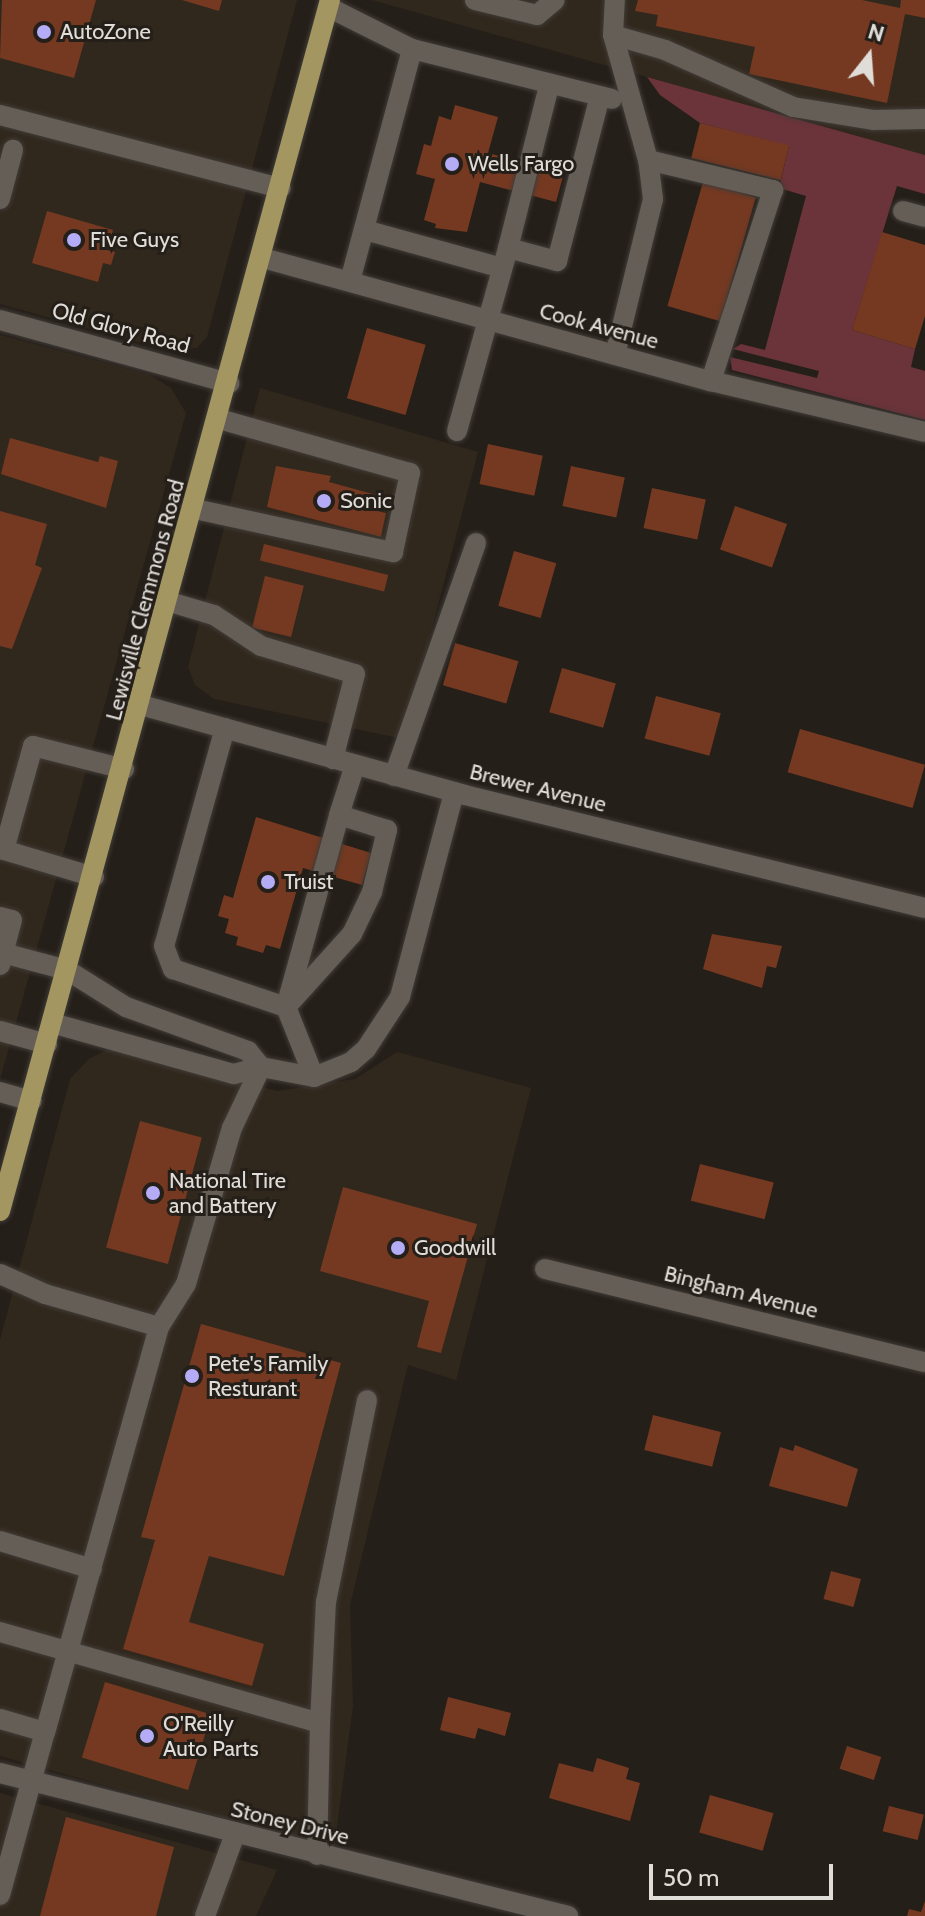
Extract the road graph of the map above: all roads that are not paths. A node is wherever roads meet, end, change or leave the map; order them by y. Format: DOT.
graph roads {
  1 [pos="475,0"];
  2 [pos="555,0"];
  3 [pos="615,0"];
  4 [pos="329,3"];
  5 [pos="613,35"];
  6 [pos="412,49"];
  7 [pos="549,86"];
  8 [pos="629,98"];
  9 [pos="599,100"];
  10 [pos="0,115"];
  11 [pos="925,119"];
  12 [pos="13,150"];
  13 [pos="648,160"];
  14 [pos="281,188"];
  15 [pos="0,199"];
  16 [pos="903,211"];
  17 [pos="925,217"];
  18 [pos="365,230"];
  19 [pos="263,258"];
  20 [pos="505,258"];
  21 [pos="350,281"];
  22 [pos="0,320"];
  23 [pos="488,320"];
  24 [pos="615,355"];
  25 [pos="711,381"];
  26 [pos="229,383"];
  27 [pos="219,419"];
  28 [pos="457,431"];
  29 [pos="925,432"];
  30 [pos="195,509"];
  31 [pos="476,543"];
  32 [pos="170,602"];
  33 [pos="141,705"];
  34 [pos="225,728"];
  35 [pos="333,759"];
  36 [pos="355,765"];
  37 [pos="124,769"];
  38 [pos="394,776"];
  39 [pos="454,792"];
  40 [pos="339,815"];
  41 [pos="94,877"];
  42 [pos="925,908"];
  43 [pos="0,917"];
  44 [pos="2,959"];
  45 [pos="67,970"];
  46 [pos="286,1007"];
  47 [pos="52,1023"];
  48 [pos="0,1031"];
  49 [pos="47,1044"];
  50 [pos="261,1067"];
  51 [pos="314,1077"];
  52 [pos="0,1092"];
  53 [pos="32,1101"];
  54 [pos="5,1173"];
  55 [pos="1,1201"];
  56 [pos="545,1269"];
  57 [pos="0,1274"];
  58 [pos="159,1327"];
  59 [pos="925,1362"];
  60 [pos="367,1400"];
  61 [pos="0,1541"];
  62 [pos="92,1569"];
  63 [pos="0,1632"];
  64 [pos="68,1653"];
  65 [pos="0,1719"];
  66 [pos="320,1723"];
  67 [pos="45,1732"];
  68 [pos="0,1773"];
  69 [pos="31,1781"];
  70 [pos="235,1834"];
  71 [pos="317,1855"];
  72 [pos="0,1895"];
  73 [pos="205,1916"];
  74 [pos="568,1916"];
  1 -- 2 [label="street"];
  3 -- 5 [label="street"];
  4 -- 6 [label="street"];
  4 -- 14 [label="main road, Lewisville Clemmons Road"];
  5 -- 8 [label="street"];
  5 -- 11 [label="street"];
  6 -- 7 [label="street"];
  6 -- 18 [label="street"];
  7 -- 9 [label="street"];
  7 -- 20 [label="street"];
  8 -- 9 [label="street"];
  8 -- 13 [label="street"];
  9 -- 20 [label="street"];
  10 -- 14 [label="street"];
  12 -- 15 [label="street"];
  13 -- 24 [label="street"];
  13 -- 25 [label="street"];
  14 -- 19 [label="main road, Lewisville Clemmons Road"];
  16 -- 17 [label="street"];
  18 -- 20 [label="street"];
  18 -- 21 [label="street"];
  19 -- 21 [label="street, Cook Avenue"];
  19 -- 26 [label="main road, Lewisville Clemmons Road"];
  20 -- 23 [label="street"];
  21 -- 23 [label="street, Cook Avenue"];
  22 -- 26 [label="street, Old Glory Road"];
  23 -- 24 [label="street, Cook Avenue"];
  23 -- 28 [label="street"];
  24 -- 25 [label="street, Cook Avenue"];
  25 -- 29 [label="street, Cook Avenue"];
  26 -- 27 [label="main road, Lewisville Clemmons Road"];
  27 -- 30 [label="main road, Lewisville Clemmons Road"];
  27 -- 30 [label="street"];
  30 -- 32 [label="main road, Lewisville Clemmons Road"];
  31 -- 38 [label="street"];
  32 -- 33 [label="main road, Lewisville Clemmons Road"];
  32 -- 35 [label="street"];
  33 -- 34 [label="street, Brewer Avenue"];
  33 -- 37 [label="main road, Lewisville Clemmons Road"];
  34 -- 35 [label="street, Brewer Avenue"];
  34 -- 46 [label="street"];
  35 -- 36 [label="street, Brewer Avenue"];
  36 -- 38 [label="street, Brewer Avenue"];
  36 -- 40 [label="street"];
  37 -- 41 [label="main road, Lewisville Clemmons Road"];
  37 -- 41 [label="street"];
  38 -- 39 [label="street, Brewer Avenue"];
  39 -- 42 [label="street, Brewer Avenue"];
  39 -- 51 [label="street"];
  40 -- 46 [label="street"];
  40 -- 46 [label="street"];
  41 -- 45 [label="main road, Lewisville Clemmons Road"];
  43 -- 44 [label="street"];
  44 -- 45 [label="street"];
  45 -- 47 [label="main road, Lewisville Clemmons Road"];
  45 -- 50 [label="street"];
  46 -- 51 [label="street"];
  47 -- 49 [label="main road, Lewisville Clemmons Road"];
  47 -- 50 [label="street"];
  48 -- 49 [label="street"];
  49 -- 53 [label="main road, Lewisville Clemmons Road"];
  50 -- 51 [label="street"];
  50 -- 58 [label="street"];
  52 -- 53 [label="street"];
  53 -- 54 [label="main road, Lewisville Clemmons Road"];
  54 -- 55 [label="main road, Lewisville Clemmons Road"];
  56 -- 59 [label="street, Bingham Avenue"];
  57 -- 58 [label="street"];
  58 -- 62 [label="street"];
  60 -- 66 [label="street"];
  61 -- 62 [label="street"];
  62 -- 64 [label="street"];
  63 -- 64 [label="street"];
  64 -- 66 [label="street"];
  64 -- 67 [label="street"];
  65 -- 67 [label="street"];
  66 -- 71 [label="street"];
  67 -- 69 [label="street"];
  68 -- 69 [label="street, Stoney Drive"];
  69 -- 70 [label="street, Stoney Drive"];
  69 -- 72 [label="street"];
  70 -- 71 [label="street, Stoney Drive"];
  70 -- 73 [label="street"];
  71 -- 74 [label="street, Stoney Drive"];
}
